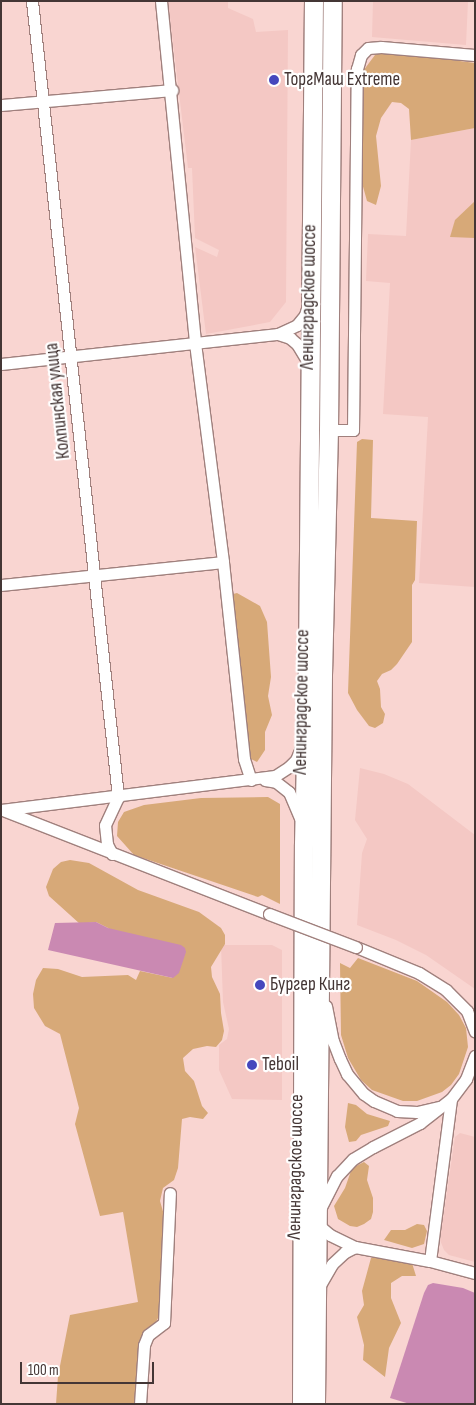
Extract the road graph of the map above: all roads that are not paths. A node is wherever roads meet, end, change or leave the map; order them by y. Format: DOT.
graph roads {
  1 [pos="32,1"];
  2 [pos="161,1"];
  3 [pos="314,1"];
  4 [pos="333,1"];
  5 [pos="475,55"];
  6 [pos="172,90"];
  7 [pos="42,102"];
  8 [pos="1,105"];
  9 [pos="311,294"];
  10 [pos="278,334"];
  11 [pos="195,343"];
  12 [pos="70,356"];
  13 [pos="1,364"];
  14 [pos="310,371"];
  15 [pos="329,430"];
  16 [pos="223,562"];
  17 [pos="95,574"];
  18 [pos="1,585"];
  19 [pos="306,726"];
  20 [pos="251,780"];
  21 [pos="118,797"];
  22 [pos="2,810"];
  23 [pos="304,844"];
  24 [pos="112,854"];
  25 [pos="319,969"];
  26 [pos="475,1032"];
  27 [pos="475,1056"];
  28 [pos="448,1102"];
  29 [pos="170,1192"];
  30 [pos="317,1221"];
  31 [pos="355,1247"];
  32 [pos="430,1261"];
  33 [pos="475,1273"];
  34 [pos="316,1293"];
  35 [pos="140,1404"];
  36 [pos="302,1404"];
  37 [pos="316,1404"];
  1 -- 7 [label="street, Колпинская улица"];
  2 -- 6 [label="street"];
  3 -- 9 [label="highway, Ленинградское шоссе"];
  4 -- 15 [label="highway, Ленинградское шоссе"];
  5 -- 15 [label="street"];
  6 -- 7 [label="street"];
  6 -- 11 [label="street"];
  7 -- 8 [label="street"];
  7 -- 12 [label="street, Колпинская улица"];
  9 -- 10 [label="street"];
  9 -- 14 [label="highway, Ленинградское шоссе"];
  10 -- 11 [label="street"];
  10 -- 14 [label="street"];
  11 -- 12 [label="street"];
  11 -- 16 [label="street"];
  12 -- 13 [label="street"];
  12 -- 17 [label="street, Колпинская улица"];
  14 -- 19 [label="highway, Ленинградское шоссе"];
  15 -- 25 [label="highway, Ленинградское шоссе"];
  16 -- 17 [label="street"];
  16 -- 20 [label="street"];
  17 -- 18 [label="street"];
  17 -- 21 [label="street, Колпинская улица"];
  19 -- 20 [label="street"];
  19 -- 23 [label="highway, Ленинградское шоссе"];
  20 -- 21 [label="street"];
  20 -- 23 [label="street"];
  21 -- 22 [label="street"];
  21 -- 24 [label="street"];
  22 -- 24 [label="street"];
  23 -- 36 [label="highway, Ленинградское шоссе"];
  24 -- 26 [label="street, bridge"];
  25 -- 28 [label="street"];
  25 -- 30 [label="highway, Ленинградское шоссе"];
  27 -- 28 [label="street"];
  28 -- 30 [label="street"];
  28 -- 32 [label="street"];
  29 -- 35 [label="street"];
  30 -- 31 [label="street"];
  30 -- 34 [label="highway, Ленинградское шоссе"];
  31 -- 32 [label="street"];
  31 -- 34 [label="street"];
  32 -- 33 [label="street"];
  34 -- 37 [label="highway, Ленинградское шоссе"];
}
